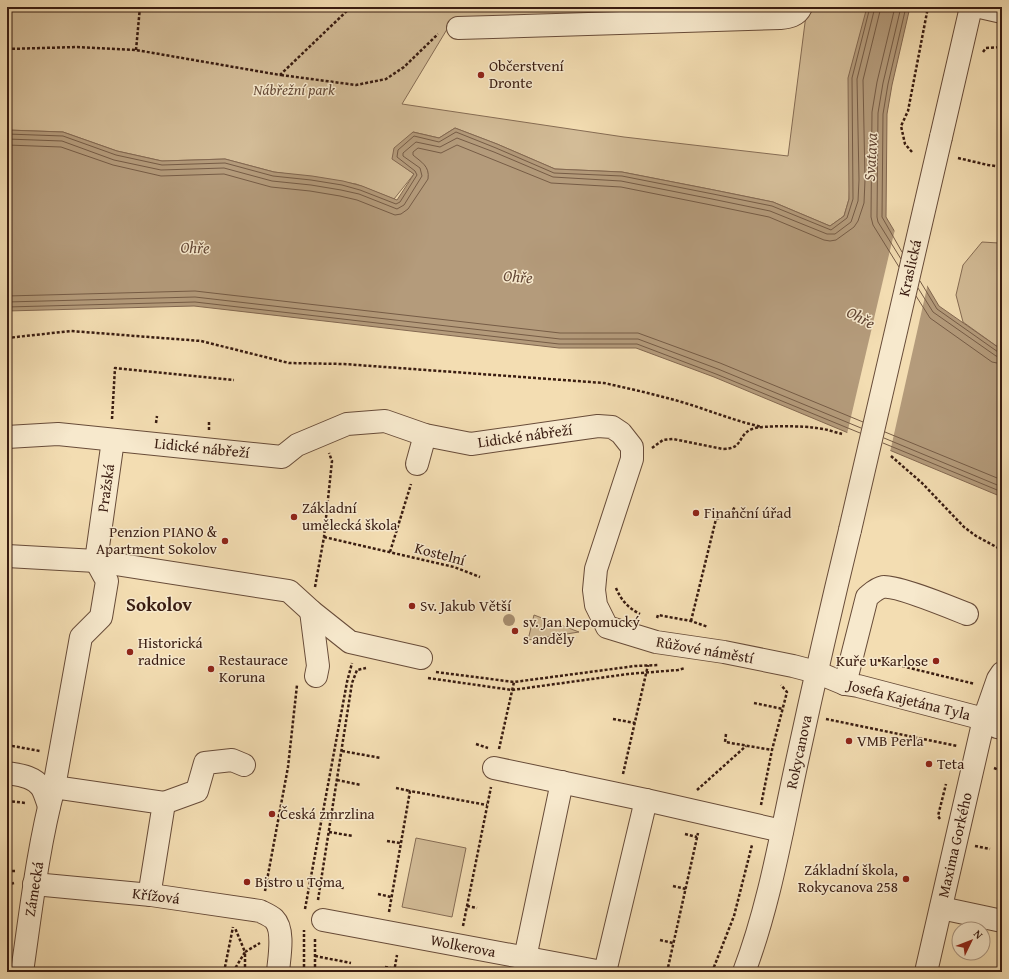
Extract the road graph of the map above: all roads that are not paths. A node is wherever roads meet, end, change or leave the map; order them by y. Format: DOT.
graph roads {
  1 [pos="801,7"];
  2 [pos="971,7"];
  3 [pos="980,7"];
  4 [pos="1002,12"];
  5 [pos="450,29"];
  6 [pos="112,433"];
  7 [pos="425,435"];
  8 [pos="7,437"];
  9 [pos="417,464"];
  10 [pos="850,530"];
  11 [pos="7,556"];
  12 [pos="96,560"];
  13 [pos="596,568"];
  14 [pos="310,611"];
  15 [pos="967,614"];
  16 [pos="426,669"];
  17 [pos="317,671"];
  18 [pos="816,672"];
  19 [pos="1000,676"];
  20 [pos="845,684"];
  21 [pos="993,723"];
  22 [pos="244,765"];
  23 [pos="494,768"];
  24 [pos="7,773"];
  25 [pos="562,782"];
  26 [pos="52,796"];
  27 [pos="646,800"];
  28 [pos="164,803"];
  29 [pos="782,831"];
  30 [pos="34,884"];
  31 [pos="151,895"];
  32 [pos="940,908"];
  33 [pos="1002,921"];
  34 [pos="315,922"];
  35 [pos="525,958"];
  36 [pos="22,972"];
  37 [pos="278,972"];
  38 [pos="602,972"];
  39 [pos="606,972"];
  40 [pos="744,972"];
  41 [pos="926,972"];
  1 -- 5 [label="street"];
  2 -- 10 [label="street, Kraslická, bridge"];
  3 -- 4 [label="street"];
  6 -- 7 [label="street, Lidické nábřeží"];
  6 -- 8 [label="street, Lidické nábřeží"];
  6 -- 12 [label="street, Pražská"];
  7 -- 9 [label="street"];
  7 -- 13 [label="street, Lidické nábřeží"];
  10 -- 18 [label="street, Rokycanova"];
  11 -- 12 [label="street"];
  12 -- 14 [label="street"];
  12 -- 26 [label="street, Zámecká"];
  13 -- 18 [label="street, Růžové náměstí"];
  14 -- 16 [label="street"];
  14 -- 17 [label="street"];
  15 -- 20 [label="street"];
  18 -- 20 [label="street, Josefa Kajetána Tyla"];
  18 -- 29 [label="street, Rokycanova"];
  19 -- 21 [label="street, Maxima Gorkého"];
  20 -- 21 [label="street, Josefa Kajetána Tyla"];
  21 -- 32 [label="street, Maxima Gorkého"];
  22 -- 28 [label="street"];
  23 -- 25 [label="street"];
  24 -- 26 [label="street"];
  25 -- 27 [label="street"];
  25 -- 35 [label="street"];
  26 -- 28 [label="street"];
  26 -- 30 [label="street, Zámecká"];
  27 -- 29 [label="street"];
  27 -- 39 [label="street"];
  28 -- 31 [label="street"];
  29 -- 40 [label="street, Rokycanova"];
  30 -- 31 [label="street, Křížová"];
  30 -- 36 [label="street, Zámecká"];
  31 -- 37 [label="street, Křížová"];
  32 -- 33 [label="street"];
  32 -- 41 [label="street, Maxima Gorkého"];
  34 -- 35 [label="street, Wolkerova"];
  35 -- 38 [label="street, Wolkerova"];
}
